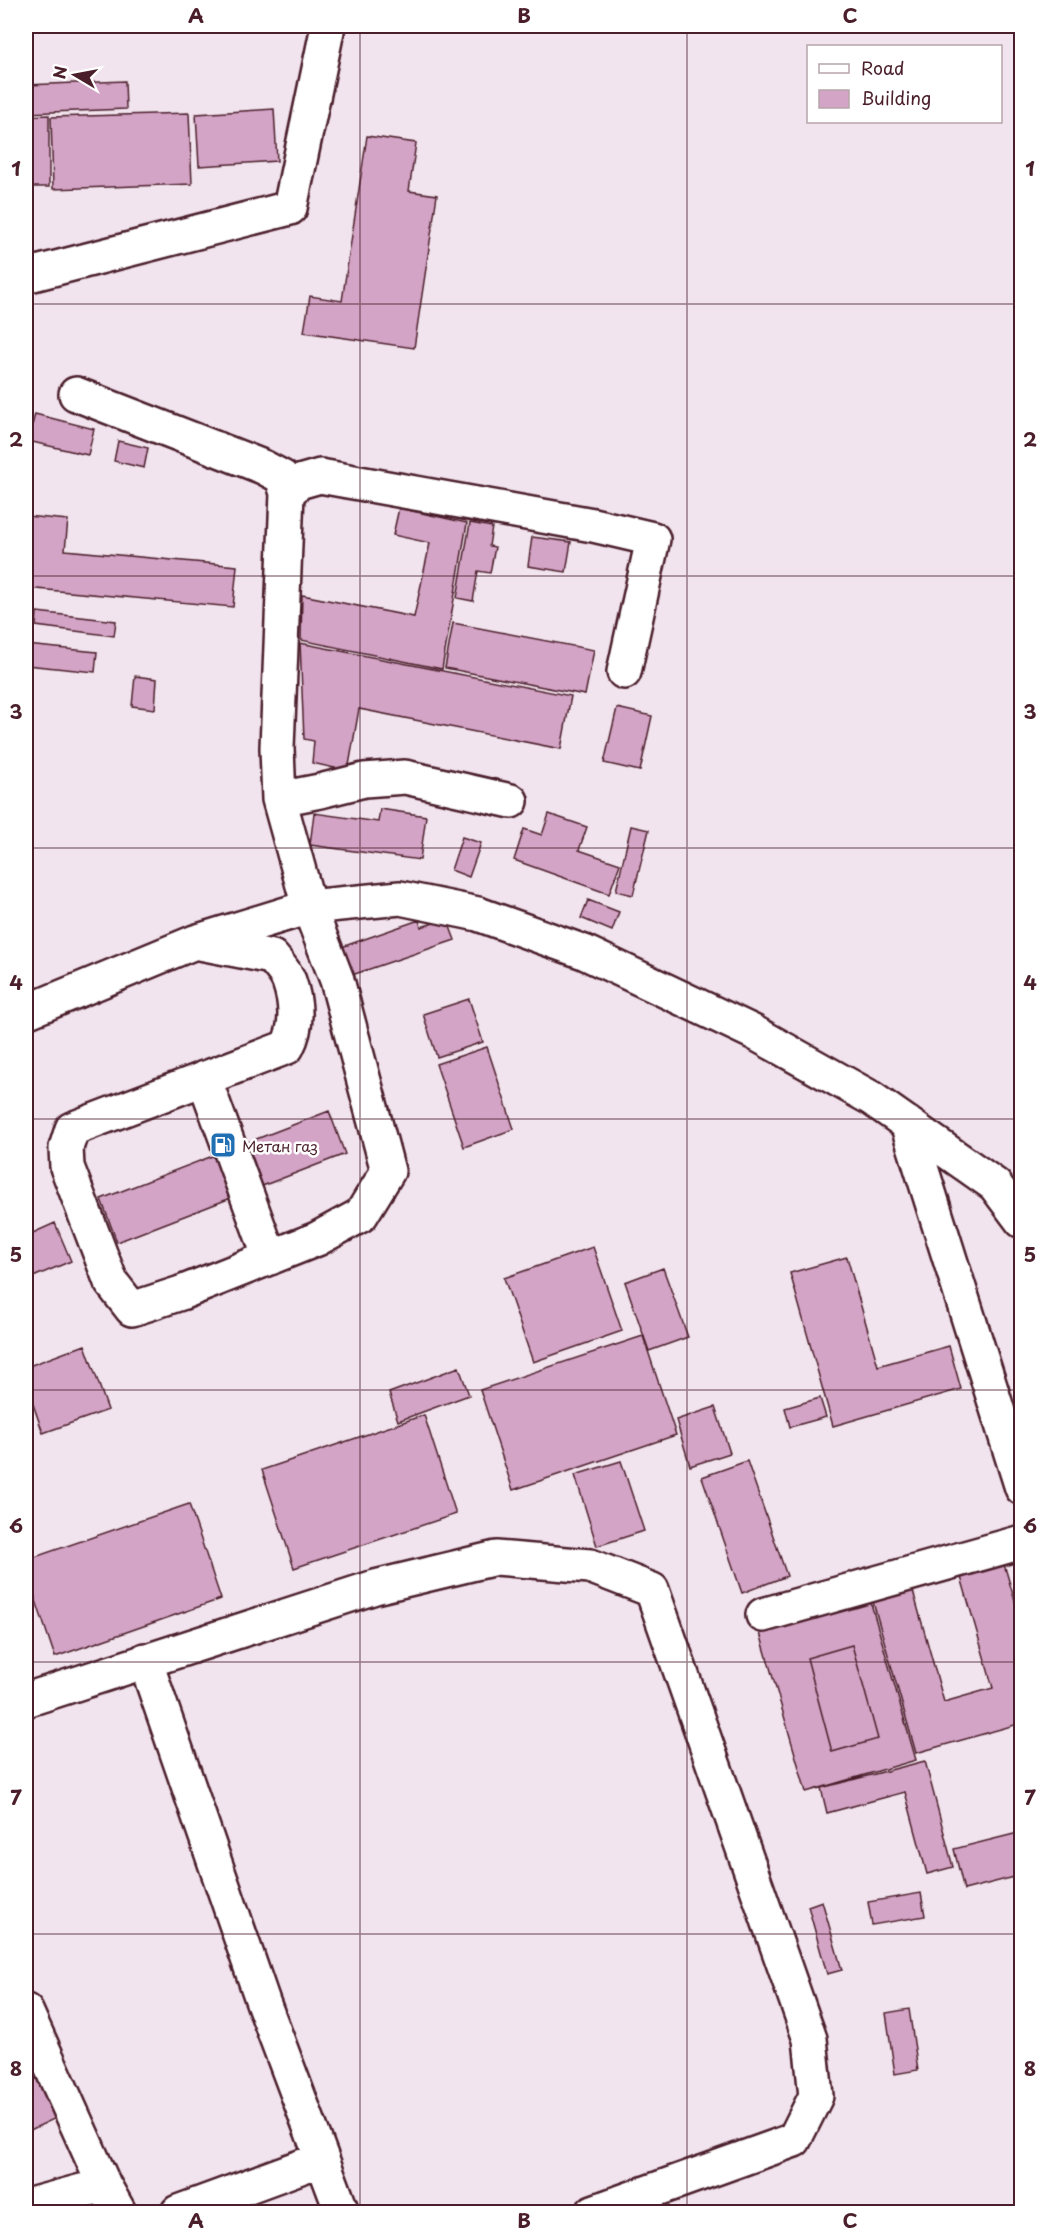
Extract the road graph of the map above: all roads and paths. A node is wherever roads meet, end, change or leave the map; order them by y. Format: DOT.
graph roads {
  1 [pos="328,26"];
  2 [pos="26,273"];
  3 [pos="76,394"];
  4 [pos="287,493"];
  5 [pos="624,672"];
  6 [pos="279,799"];
  7 [pos="511,801"];
  8 [pos="309,907"];
  9 [pos="195,942"];
  10 [pos="26,1012"];
  11 [pos="204,1078"];
  12 [pos="907,1122"];
  13 [pos="1022,1221"];
  14 [pos="270,1258"];
  15 [pos="1022,1488"];
  16 [pos="1022,1542"];
  17 [pos="763,1615"];
  18 [pos="145,1660"];
  19 [pos="26,1700"];
  20 [pos="26,2011"];
  21 [pos="322,2159"];
  22 [pos="111,2199"];
  23 [pos="26,2206"];
  24 [pos="178,2212"];
  25 [pos="342,2212"];
  26 [pos="593,2212"];
  1 -- 2 [label="lane"];
  3 -- 4 [label="lane"];
  4 -- 5 [label="lane"];
  4 -- 6 [label="lane"];
  6 -- 7 [label="lane"];
  6 -- 8 [label="lane"];
  8 -- 9 [label="lane"];
  8 -- 12 [label="lane"];
  8 -- 14 [label="lane"];
  9 -- 10 [label="lane"];
  9 -- 11 [label="lane"];
  11 -- 14 [label="lane"];
  11 -- 14 [label="lane"];
  12 -- 13 [label="lane"];
  12 -- 15 [label="lane"];
  16 -- 17 [label="lane"];
  18 -- 19 [label="lane"];
  18 -- 21 [label="lane"];
  18 -- 26 [label="lane"];
  20 -- 22 [label="lane"];
  21 -- 24 [label="lane"];
  21 -- 25 [label="lane"];
  22 -- 23 [label="lane"];
}
